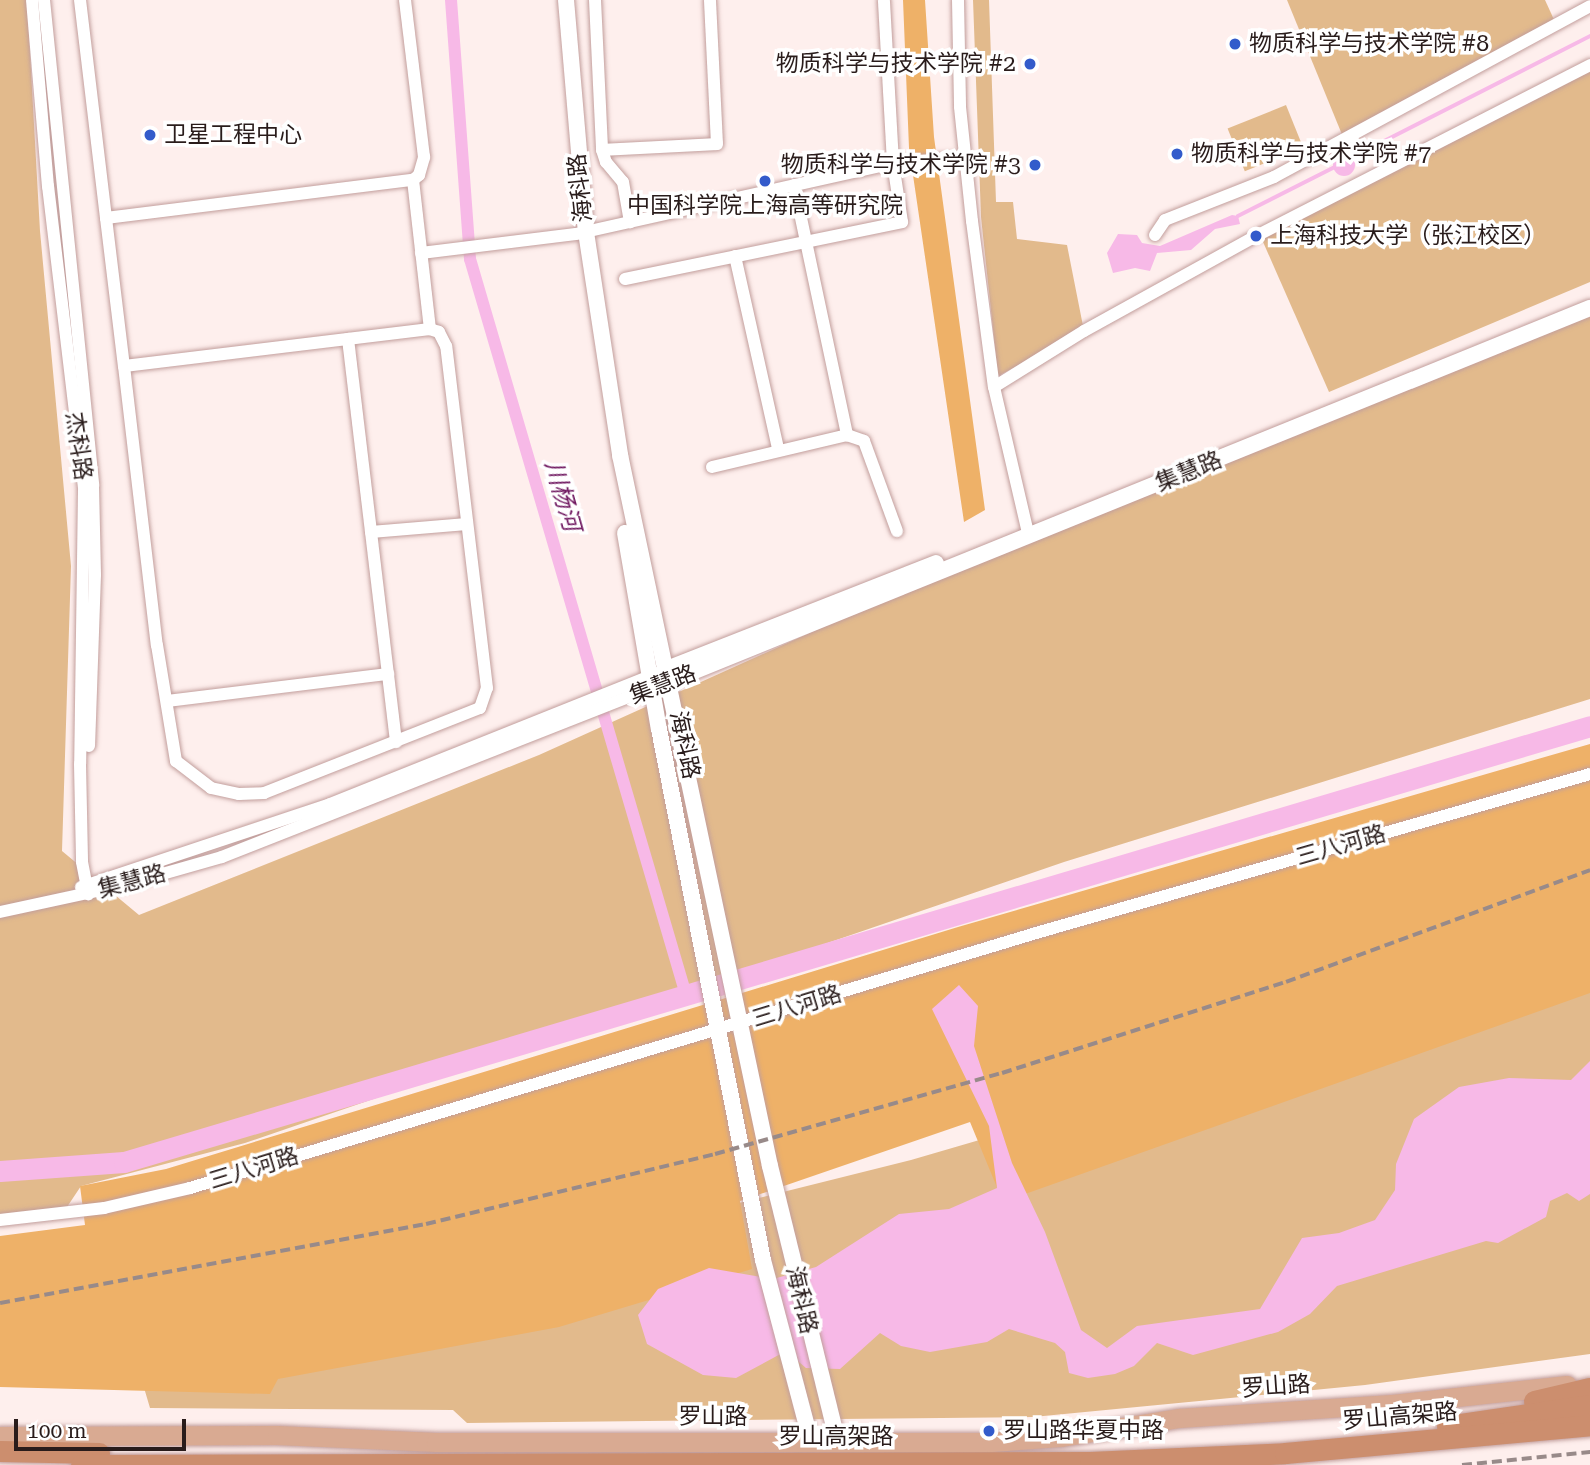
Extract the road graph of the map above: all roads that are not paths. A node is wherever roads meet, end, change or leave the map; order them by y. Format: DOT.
graph roads {
  1 [pos="32,0"];
  2 [pos="44,0"];
  3 [pos="80,0"];
  4 [pos="405,0"];
  5 [pos="556,0"];
  6 [pos="566,0"];
  7 [pos="595,0"];
  8 [pos="710,0"];
  9 [pos="884,0"];
  10 [pos="958,0"];
  11 [pos="1590,6"];
  12 [pos="1590,65"];
  13 [pos="602,150"];
  14 [pos="965,158"];
  15 [pos="893,163"];
  16 [pos="413,180"];
  17 [pos="794,185"];
  18 [pos="106,218"];
  19 [pos="630,222"];
  20 [pos="581,233"];
  21 [pos="1155,235"];
  22 [pos="806,242"];
  23 [pos="421,253"];
  24 [pos="735,257"];
  25 [pos="625,279"];
  26 [pos="1590,297"];
  27 [pos="1590,308"];
  28 [pos="430,329"];
  29 [pos="348,339"];
  30 [pos="124,366"];
  31 [pos="994,387"];
  32 [pos="847,435"];
  33 [pos="778,448"];
  34 [pos="712,467"];
  35 [pos="467,524"];
  36 [pos="1027,529"];
  37 [pos="897,531"];
  38 [pos="371,532"];
  39 [pos="388,674"];
  40 [pos="668,675"];
  41 [pos="650,683"];
  42 [pos="167,701"];
  43 [pos="396,743"];
  44 [pos="1590,774"];
  45 [pos="91,888"];
  46 [pos="0,912"];
  47 [pos="742,1020"];
  48 [pos="720,1026"];
  49 [pos="0,1220"];
  50 [pos="1590,1382"];
  51 [pos="1590,1388"];
  52 [pos="1590,1405"];
  53 [pos="1590,1424"];
  54 [pos="0,1436"];
  55 [pos="1380,1436"];
  56 [pos="811,1442"];
  57 [pos="838,1442"];
  58 [pos="0,1451"];
  59 [pos="329,1461"];
  60 [pos="1090,1462"];
  61 [pos="81,1465"];
  1 -- 45 [label="street, 杰科路"];
  2 -- 45 [label="street, 杰科路"];
  3 -- 18 [label="street"];
  4 -- 16 [label="street"];
  5 -- 20 [label="street, 海科路"];
  6 -- 20 [label="street, 海科路"];
  7 -- 13 [label="street"];
  8 -- 13 [label="street"];
  9 -- 15 [label="street"];
  10 -- 14 [label="street"];
  11 -- 21 [label="street"];
  12 -- 31 [label="street"];
  13 -- 19 [label="street"];
  14 -- 15 [label="street"];
  14 -- 31 [label="street"];
  15 -- 17 [label="street"];
  15 -- 22 [label="street"];
  16 -- 18 [label="street"];
  16 -- 23 [label="street"];
  17 -- 19 [label="street"];
  17 -- 22 [label="street"];
  18 -- 30 [label="street"];
  19 -- 20 [label="street"];
  20 -- 23 [label="street"];
  20 -- 40 [label="street, 海科路"];
  20 -- 41 [label="street, 海科路"];
  22 -- 24 [label="street"];
  22 -- 32 [label="street"];
  23 -- 28 [label="street"];
  24 -- 25 [label="street"];
  24 -- 33 [label="street"];
  26 -- 36 [label="street, 集慧路"];
  27 -- 40 [label="street, 集慧路"];
  28 -- 29 [label="street"];
  28 -- 35 [label="street"];
  29 -- 30 [label="street"];
  29 -- 38 [label="street"];
  30 -- 42 [label="street"];
  31 -- 36 [label="street"];
  32 -- 33 [label="street"];
  32 -- 37 [label="street"];
  33 -- 34 [label="street"];
  35 -- 38 [label="street"];
  35 -- 43 [label="street"];
  36 -- 40 [label="street, 集慧路"];
  38 -- 39 [label="street"];
  39 -- 42 [label="street"];
  39 -- 43 [label="street"];
  40 -- 41 [label="street, 集慧路"];
  40 -- 47 [label="street, 海科路"];
  41 -- 45 [label="street, 集慧路"];
  41 -- 48 [label="street, 海科路"];
  42 -- 43 [label="street"];
  44 -- 47 [label="street, 三八河路"];
  45 -- 46 [label="street, 集慧路"];
  47 -- 48 [label="street, 三八河路"];
  47 -- 57 [label="street, 海科路"];
  48 -- 49 [label="street, 三八河路"];
  48 -- 56 [label="street, 海科路"];
  50 -- 57 [label="main road, 罗山路"];
  51 -- 55 [label="highway"];
  52 -- 55 [label="highway"];
  53 -- 60 [label="highway, 罗山高架路"];
  54 -- 56 [label="main road, 罗山路"];
  55 -- 60 [label="highway"];
  56 -- 57 [label="main road, 罗山路"];
  58 -- 59 [label="highway"];
  59 -- 60 [label="highway, 罗山高架路"];
  59 -- 61 [label="highway, 罗山高架路"];
}
